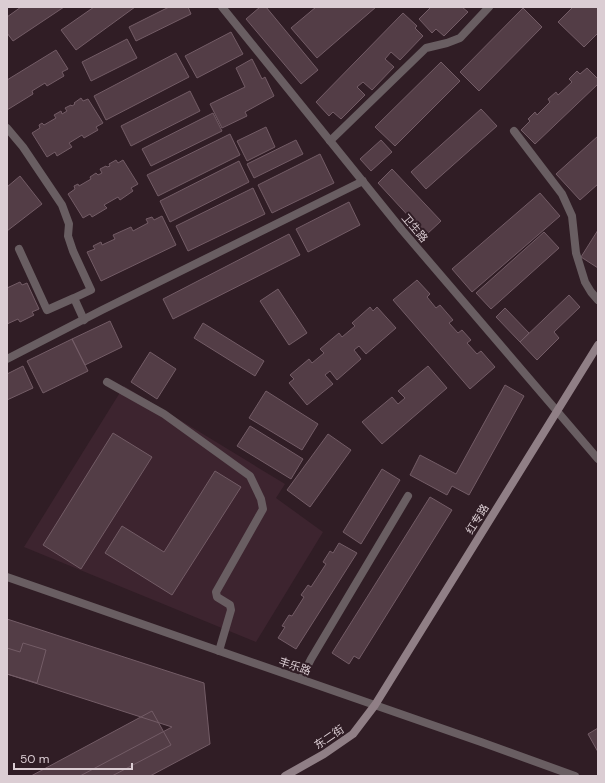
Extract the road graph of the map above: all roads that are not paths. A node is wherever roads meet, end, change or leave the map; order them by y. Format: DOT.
graph roads {
  1 [pos="222,7"];
  2 [pos="489,7"];
  3 [pos="7,128"];
  4 [pos="514,131"];
  5 [pos="330,141"];
  6 [pos="363,181"];
  7 [pos="19,250"];
  8 [pos="74,298"];
  9 [pos="598,300"];
  10 [pos="84,320"];
  11 [pos="598,345"];
  12 [pos="7,359"];
  13 [pos="107,382"];
  14 [pos="557,411"];
  15 [pos="598,459"];
  16 [pos="408,496"];
  17 [pos="7,577"];
  18 [pos="219,651"];
  19 [pos="300,679"];
  20 [pos="375,705"];
  21 [pos="285,776"];
  22 [pos="575,776"];
  1 -- 5 [label="street, 卫生路"];
  2 -- 5 [label="street"];
  3 -- 8 [label="street"];
  4 -- 9 [label="street"];
  5 -- 6 [label="street, 卫生路"];
  6 -- 10 [label="street"];
  6 -- 14 [label="street, 卫生路"];
  7 -- 8 [label="street"];
  8 -- 10 [label="street"];
  10 -- 12 [label="street"];
  11 -- 14 [label="street, 红专路"];
  13 -- 18 [label="street"];
  14 -- 15 [label="street, 卫生路"];
  14 -- 20 [label="street, 红专路"];
  16 -- 19 [label="street"];
  17 -- 18 [label="street, 丰乐路"];
  18 -- 19 [label="street, 丰乐路"];
  19 -- 20 [label="street, 丰乐路"];
  20 -- 21 [label="street, 东二街"];
  20 -- 22 [label="street, 丰乐路"];
}
